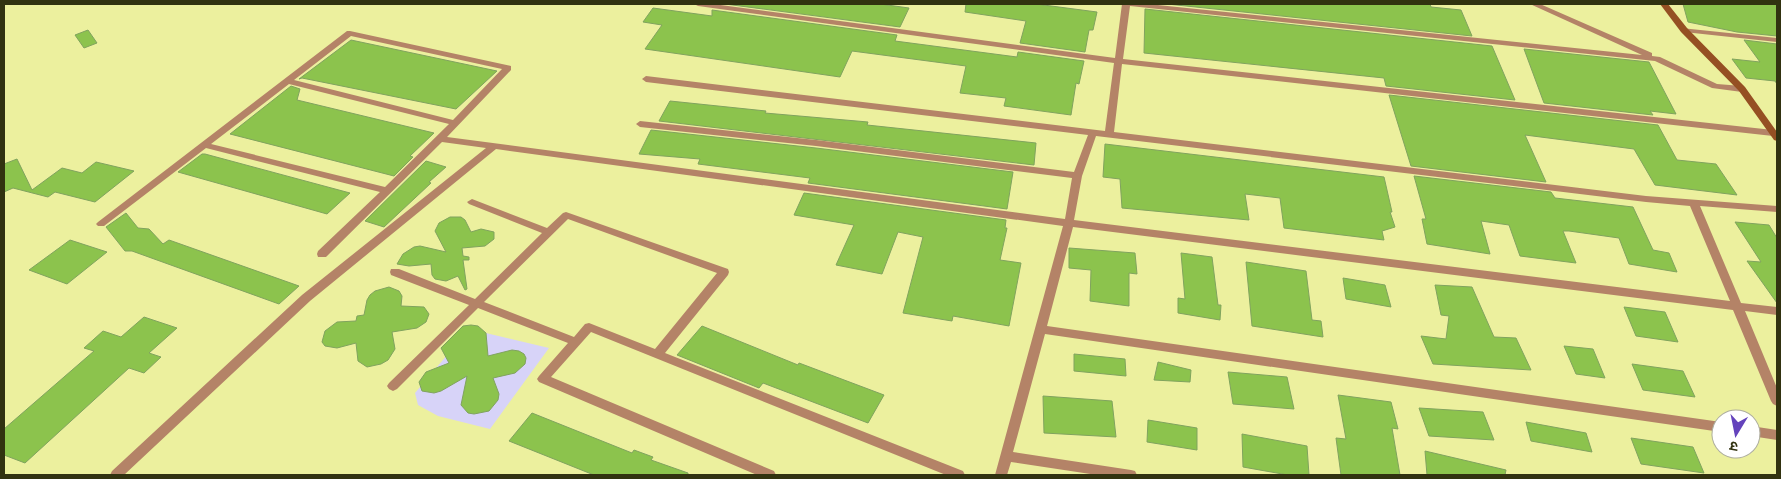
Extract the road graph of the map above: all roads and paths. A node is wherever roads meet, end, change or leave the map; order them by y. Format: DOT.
graph roads {
  1 [pos="698,4"];
  2 [pos="1127,4"];
  3 [pos="1534,4"];
  4 [pos="1664,4"];
  5 [pos="1154,5"];
  6 [pos="1684,30"];
  7 [pos="1777,40"];
  8 [pos="1657,59"];
  9 [pos="1119,62"];
  10 [pos="646,79"];
  11 [pos="287,81"];
  12 [pos="1742,89"];
  13 [pos="454,124"];
  14 [pos="640,124"];
  15 [pos="1093,133"];
  16 [pos="1110,135"];
  17 [pos="1775,136"];
  18 [pos="440,139"];
  19 [pos="204,145"];
  20 [pos="494,146"];
  21 [pos="1077,176"];
  22 [pos="386,191"];
  23 [pos="472,202"];
  24 [pos="1694,203"];
  25 [pos="1777,209"];
  26 [pos="1069,223"];
  27 [pos="102,224"];
  28 [pos="548,232"];
  29 [pos="322,254"];
  30 [pos="395,272"];
  31 [pos="476,303"];
  32 [pos="1738,308"];
  33 [pos="1777,311"];
  34 [pos="1040,329"];
  35 [pos="576,342"];
  36 [pos="657,355"];
  37 [pos="393,386"];
  38 [pos="1777,402"];
  39 [pos="1711,426"];
  40 [pos="1761,433"];
  41 [pos="1777,435"];
  42 [pos="1006,456"];
  43 [pos="116,475"];
  44 [pos="770,475"];
  45 [pos="959,475"];
  46 [pos="1001,475"];
  47 [pos="1131,475"];
  1 -- 9 [label="street"];
  2 -- 5 [label="street"];
  2 -- 9 [label="street"];
  3 -- 8 [label="street"];
  4 -- 6 [label="street"];
  5 -- 8 [label="street"];
  6 -- 7 [label="street"];
  6 -- 12 [label="street"];
  8 -- 12 [label="street"];
  9 -- 16 [label="street"];
  9 -- 17 [label="street"];
  10 -- 15 [label="street"];
  11 -- 13 [label="street"];
  11 -- 13 [label="street"];
  11 -- 19 [label="street"];
  12 -- 17 [label="street"];
  13 -- 18 [label="street"];
  14 -- 21 [label="street"];
  15 -- 16 [label="street"];
  15 -- 21 [label="street"];
  16 -- 24 [label="street"];
  18 -- 20 [label="street"];
  18 -- 22 [label="street"];
  19 -- 22 [label="street"];
  19 -- 27 [label="street"];
  20 -- 26 [label="street"];
  20 -- 43 [label="street"];
  21 -- 26 [label="street"];
  22 -- 29 [label="street"];
  23 -- 28 [label="street"];
  24 -- 25 [label="street"];
  24 -- 32 [label="street"];
  26 -- 32 [label="street"];
  26 -- 34 [label="street"];
  28 -- 31 [label="street"];
  28 -- 36 [label="street"];
  30 -- 31 [label="street"];
  31 -- 35 [label="street"];
  31 -- 37 [label="street"];
  32 -- 33 [label="street"];
  32 -- 38 [label="street"];
  34 -- 39 [label="street"];
  34 -- 42 [label="street"];
  35 -- 36 [label="street"];
  35 -- 44 [label="street"];
  36 -- 45 [label="street"];
  40 -- 41 [label="street"];
  42 -- 46 [label="street"];
  42 -- 47 [label="street"];
}
